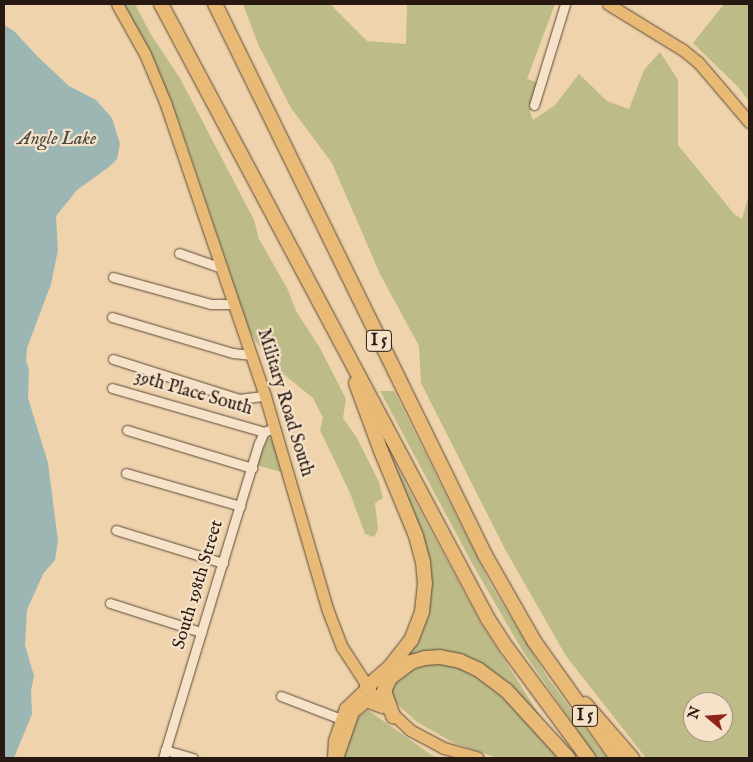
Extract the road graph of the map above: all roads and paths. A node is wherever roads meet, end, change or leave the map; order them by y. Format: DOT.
graph roads {
  1 [pos="117,4"];
  2 [pos="161,4"];
  3 [pos="215,4"];
  4 [pos="565,4"];
  5 [pos="608,4"];
  6 [pos="534,105"];
  7 [pos="749,122"];
  8 [pos="179,253"];
  9 [pos="222,268"];
  10 [pos="113,276"];
  11 [pos="234,304"];
  12 [pos="112,317"];
  13 [pos="252,355"];
  14 [pos="113,358"];
  15 [pos="360,376"];
  16 [pos="112,388"];
  17 [pos="265,396"];
  18 [pos="128,430"];
  19 [pos="269,430"];
  20 [pos="252,468"];
  21 [pos="126,472"];
  22 [pos="240,506"];
  23 [pos="116,530"];
  24 [pos="223,563"];
  25 [pos="110,603"];
  26 [pos="201,632"];
  27 [pos="555,672"];
  28 [pos="390,678"];
  29 [pos="367,687"];
  30 [pos="282,696"];
  31 [pos="389,712"];
  32 [pos="340,719"];
  33 [pos="164,754"];
  34 [pos="193,758"];
  35 [pos="332,758"];
  36 [pos="337,758"];
  37 [pos="478,758"];
  38 [pos="568,758"];
  39 [pos="588,758"];
  40 [pos="617,758"];
  41 [pos="632,758"];
  1 -- 9 [label="main road, Military Road South"];
  2 -- 15 [label="highway, I 5"];
  3 -- 27 [label="highway, I 5"];
  4 -- 6 [label="street"];
  5 -- 7 [label="main road"];
  8 -- 9 [label="street"];
  9 -- 11 [label="main road, Military Road South"];
  10 -- 11 [label="street"];
  11 -- 13 [label="main road, Military Road South"];
  12 -- 13 [label="street"];
  13 -- 17 [label="main road, Military Road South"];
  14 -- 17 [label="street"];
  15 -- 29 [label="highway"];
  15 -- 39 [label="highway, I 5"];
  16 -- 19 [label="street, 39th Place South"];
  17 -- 19 [label="main road, Military Road South"];
  18 -- 20 [label="street"];
  19 -- 20 [label="street, South 198th Street"];
  19 -- 29 [label="main road, Military Road South"];
  20 -- 22 [label="street, South 198th Street"];
  21 -- 22 [label="street"];
  22 -- 24 [label="street, South 198th Street"];
  23 -- 24 [label="street"];
  24 -- 26 [label="street, South 198th Street"];
  25 -- 26 [label="street"];
  26 -- 33 [label="street, South 198th Street"];
  27 -- 40 [label="highway, I 5"];
  27 -- 41 [label="highway"];
  28 -- 29 [label="highway"];
  28 -- 31 [label="highway"];
  28 -- 38 [label="highway"];
  29 -- 31 [label="main road, Military Road South"];
  29 -- 32 [label="main road"];
  30 -- 32 [label="street"];
  31 -- 36 [label="main road"];
  31 -- 37 [label="main road, Military Road South"];
  32 -- 35 [label="main road"];
  33 -- 34 [label="street"];
}
